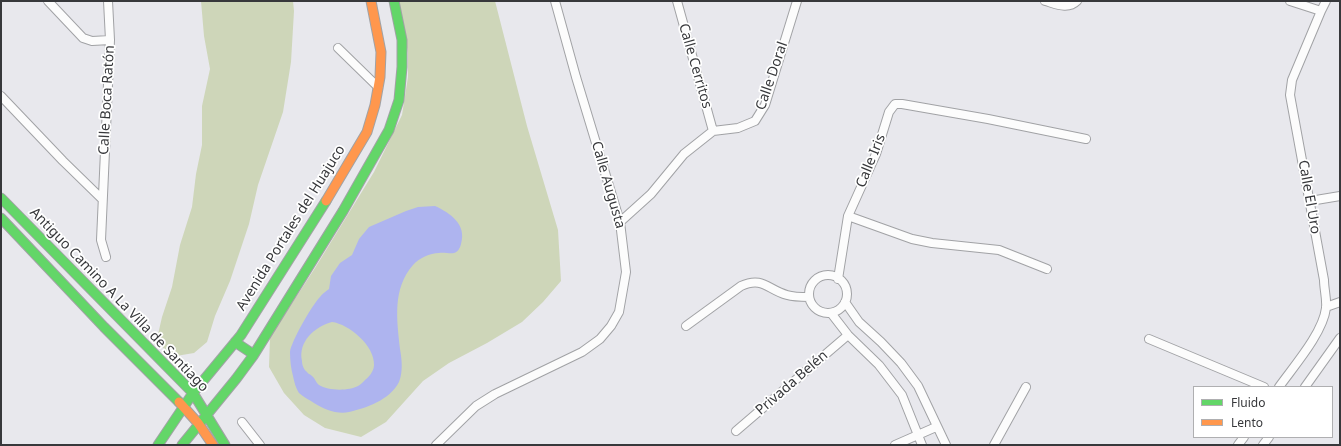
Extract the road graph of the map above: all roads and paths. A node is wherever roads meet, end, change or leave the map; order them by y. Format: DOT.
graph roads {
  1 [pos="48,1"];
  2 [pos="108,1"];
  3 [pos="371,1"];
  4 [pos="394,1"];
  5 [pos="555,1"];
  6 [pos="677,1"];
  7 [pos="797,1"];
  8 [pos="1046,1"];
  9 [pos="1077,1"];
  10 [pos="1290,1"];
  11 [pos="1326,1"];
  12 [pos="1321,11"];
  13 [pos="110,40"];
  14 [pos="338,48"];
  15 [pos="378,87"];
  16 [pos="1,96"];
  17 [pos="713,131"];
  18 [pos="1086,139"];
  19 [pos="1340,196"];
  20 [pos="1,198"];
  21 [pos="102,199"];
  22 [pos="1310,201"];
  23 [pos="848,216"];
  24 [pos="1,218"];
  25 [pos="620,222"];
  26 [pos="106,257"];
  27 [pos="1047,269"];
  28 [pos="838,279"];
  29 [pos="809,297"];
  30 [pos="845,302"];
  31 [pos="1340,302"];
  32 [pos="1326,307"];
  33 [pos="831,313"];
  34 [pos="686,326"];
  35 [pos="848,335"];
  36 [pos="1340,338"];
  37 [pos="1149,339"];
  38 [pos="235,342"];
  39 [pos="253,354"];
  40 [pos="1262,386"];
  41 [pos="1280,386"];
  42 [pos="1305,386"];
  43 [pos="1026,387"];
  44 [pos="193,394"];
  45 [pos="184,407"];
  46 [pos="206,416"];
  47 [pos="242,422"];
  48 [pos="198,423"];
  49 [pos="936,427"];
  50 [pos="736,431"];
  51 [pos="918,434"];
  52 [pos="158,445"];
  53 [pos="182,445"];
  54 [pos="213,445"];
  55 [pos="225,445"];
  56 [pos="260,445"];
  57 [pos="436,445"];
  58 [pos="895,445"];
  59 [pos="922,445"];
  60 [pos="946,445"];
  61 [pos="994,445"];
  1 -- 13 [label="street"];
  2 -- 13 [label="street, Calle Boca Ratón"];
  3 -- 15 [label="street, Avenida Portales del Huajuco"];
  4 -- 39 [label="street"];
  5 -- 25 [label="street, Calle Augusta"];
  6 -- 17 [label="street, Calle Cerritos"];
  7 -- 17 [label="street, Calle Doral"];
  8 -- 9 [label="street"];
  10 -- 12 [label="street"];
  11 -- 12 [label="street, Calle El Uro"];
  12 -- 22 [label="street, Calle El Uro"];
  13 -- 21 [label="street, Calle Boca Ratón"];
  14 -- 15 [label="street"];
  15 -- 38 [label="street, Avenida Portales del Huajuco"];
  16 -- 21 [label="street"];
  17 -- 25 [label="street"];
  18 -- 23 [label="street, Calle Iris"];
  19 -- 22 [label="street"];
  20 -- 44 [label="street, Antiguo Camino A La Villa de Santiago"];
  21 -- 26 [label="street, Calle Boca Ratón"];
  22 -- 32 [label="street, Calle El Uro"];
  23 -- 27 [label="street"];
  23 -- 28 [label="street, Calle Iris"];
  24 -- 45 [label="street, Antiguo Camino A La Villa de Santiago"];
  25 -- 57 [label="street, Calle Augusta"];
  28 -- 29 [label="street"];
  28 -- 30 [label="street"];
  29 -- 33 [label="street"];
  29 -- 34 [label="street"];
  30 -- 33 [label="street"];
  30 -- 49 [label="street"];
  31 -- 32 [label="street"];
  32 -- 41 [label="street, Calle El Uro"];
  33 -- 35 [label="street"];
  35 -- 50 [label="street, Privada Belén"];
  35 -- 51 [label="street"];
  36 -- 42 [label="street"];
  37 -- 40 [label="street"];
  38 -- 39 [label="street"];
  38 -- 44 [label="street, Avenida Portales del Huajuco"];
  39 -- 46 [label="street"];
  43 -- 61 [label="street"];
  44 -- 45 [label="street, Avenida Portales del Huajuco"];
  44 -- 46 [label="street, Antiguo Camino A La Villa de Santiago"];
  45 -- 48 [label="street, Antiguo Camino A La Villa de Santiago"];
  45 -- 52 [label="street, Avenida Portales del Huajuco"];
  46 -- 48 [label="street"];
  46 -- 55 [label="street, Antiguo Camino A La Villa de Santiago"];
  47 -- 56 [label="street"];
  48 -- 53 [label="street"];
  48 -- 54 [label="street, Antiguo Camino A La Villa de Santiago"];
  49 -- 51 [label="street"];
  49 -- 60 [label="street"];
  51 -- 58 [label="street"];
  51 -- 59 [label="street"];
}
